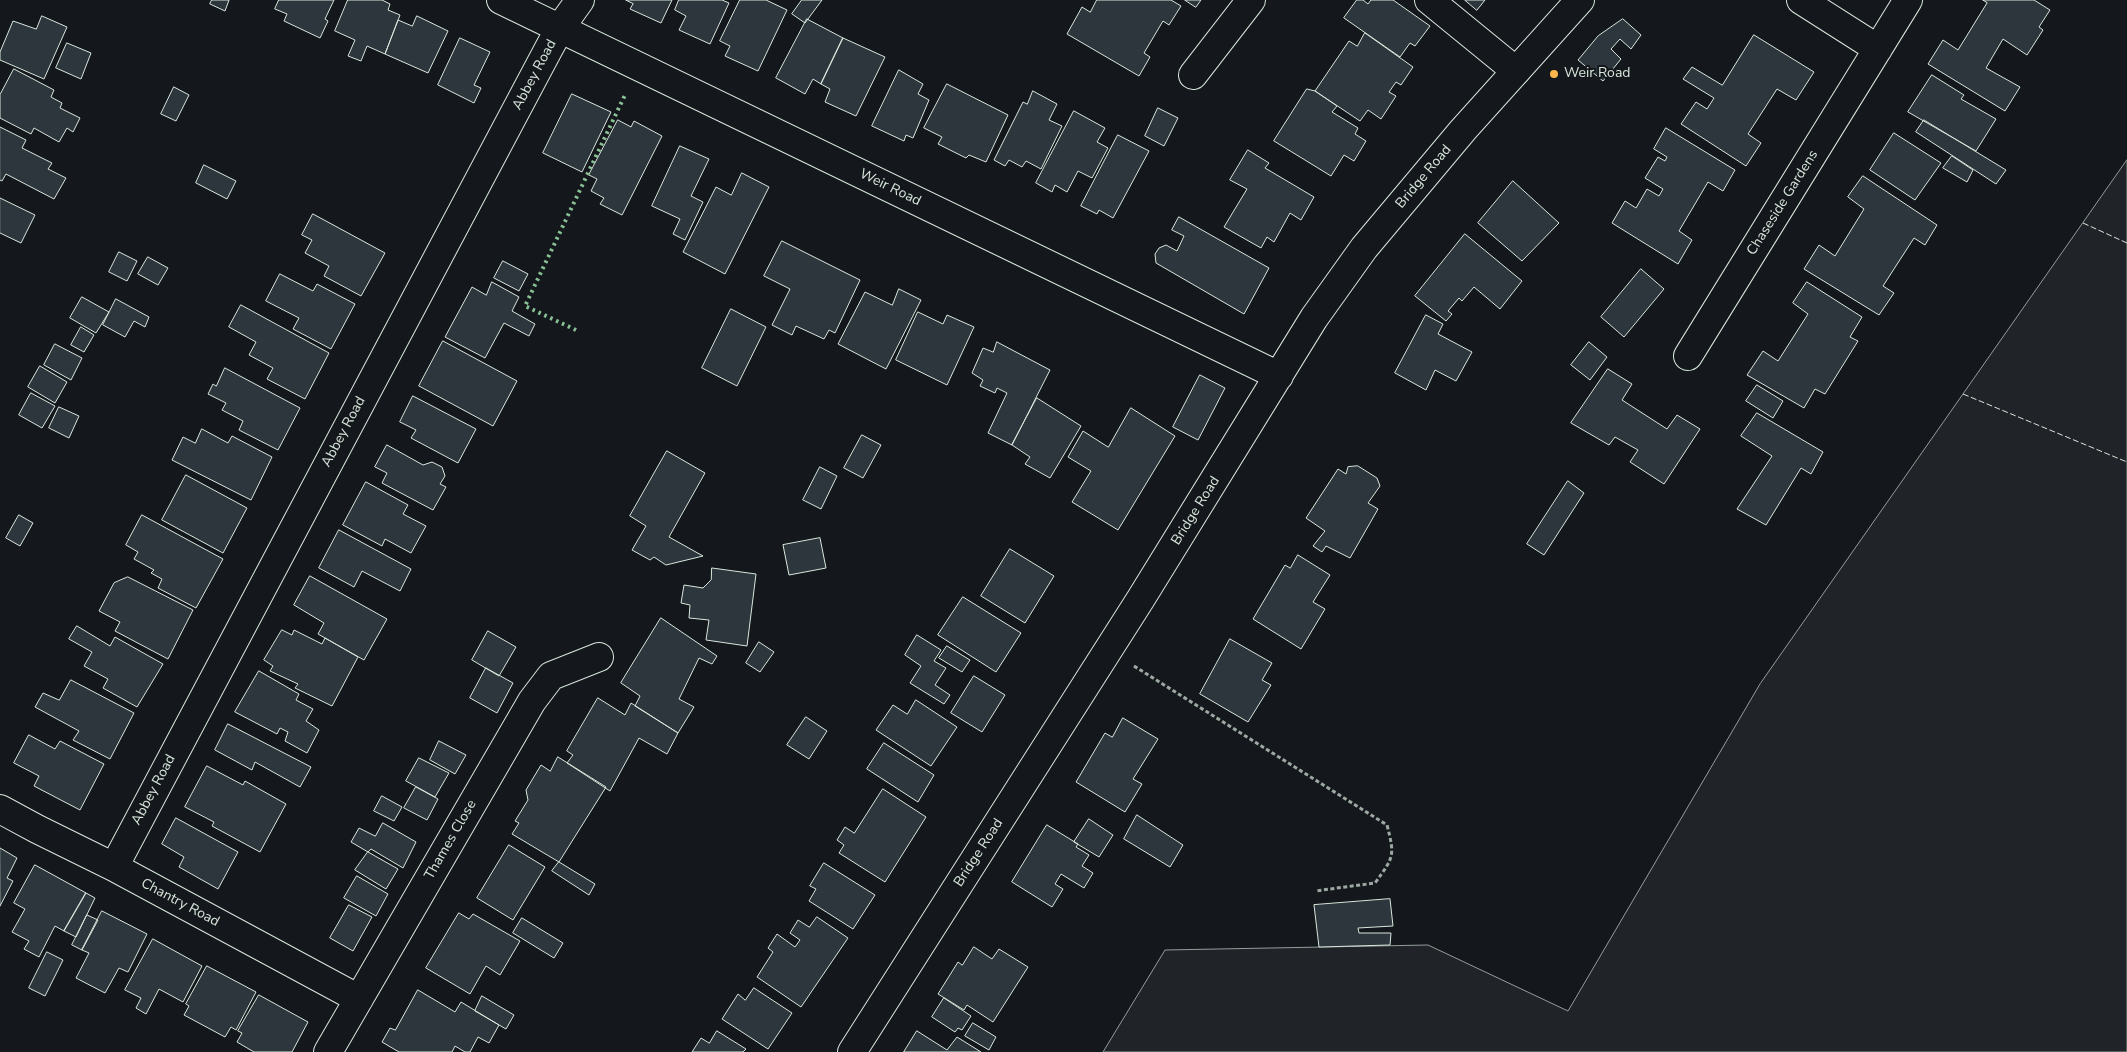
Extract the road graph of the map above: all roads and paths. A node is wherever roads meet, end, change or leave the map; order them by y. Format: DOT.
graph roads {
  1 [pos="501,0"];
  2 [pos="580,0"];
  3 [pos="1251,0"];
  4 [pos="1429,0"];
  5 [pos="1580,0"];
  6 [pos="1801,0"];
  7 [pos="1908,0"];
  8 [pos="560,28"];
  9 [pos="1878,49"];
  10 [pos="1516,71"];
  11 [pos="1193,75"];
  12 [pos="1688,356"];
  13 [pos="1279,376"];
  14 [pos="1108,650"];
  15 [pos="600,657"];
  16 [pos="0,809"];
  17 [pos="114,867"];
  18 [pos="1315,891"];
  19 [pos="359,999"];
  20 [pos="328,1052"];
  21 [pos="852,1052"];
  1 -- 8 [label="street, Weir Road"];
  2 -- 8 [label="street, Abbey Road"];
  3 -- 11 [label="street"];
  4 -- 10 [label="street"];
  5 -- 10 [label="street, Bridge Road"];
  6 -- 9 [label="street"];
  7 -- 9 [label="street, Chaseside Gardens"];
  8 -- 13 [label="street, Weir Road"];
  8 -- 17 [label="street, Abbey Road"];
  9 -- 12 [label="street, Chaseside Gardens"];
  10 -- 13 [label="street, Bridge Road"];
  13 -- 14 [label="street, Bridge Road"];
  14 -- 18 [label="path"];
  14 -- 21 [label="street, Bridge Road"];
  15 -- 19 [label="street, Thames Close"];
  16 -- 17 [label="street, Chantry Road"];
  17 -- 19 [label="street, Chantry Road"];
  19 -- 20 [label="street, Thames Close"];
}
